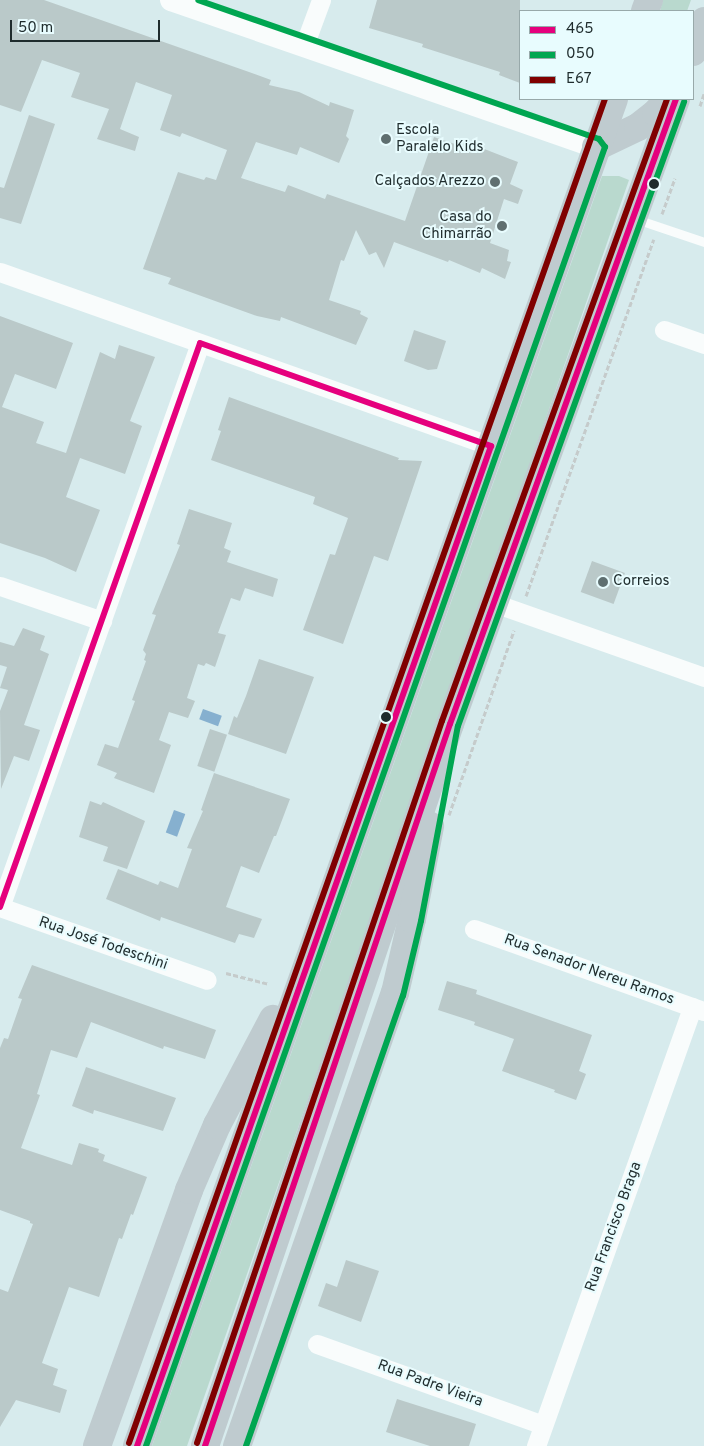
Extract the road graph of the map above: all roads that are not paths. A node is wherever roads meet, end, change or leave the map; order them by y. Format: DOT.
graph roads {
  1 [pos="171,0"];
  2 [pos="321,0"];
  3 [pos="704,21"];
  4 [pos="304,46"];
  5 [pos="694,49"];
  6 [pos="614,100"];
  7 [pos="667,100"];
  8 [pos="687,105"];
  9 [pos="596,147"];
  10 [pos="633,218"];
  11 [pos="704,242"];
  12 [pos="0,272"];
  13 [pos="664,330"];
  14 [pos="200,343"];
  15 [pos="704,344"];
  16 [pos="491,446"];
  17 [pos="0,586"];
  18 [pos="494,603"];
  19 [pos="102,621"];
  20 [pos="704,677"];
  21 [pos="450,724"];
  22 [pos="0,907"];
  23 [pos="474,930"];
  24 [pos="319,931"];
  25 [pos="207,980"];
  26 [pos="698,1009"];
  27 [pos="317,1344"];
  28 [pos="543,1425"];
  29 [pos="97,1446"];
  30 [pos="137,1446"];
  31 [pos="204,1446"];
  32 [pos="238,1446"];
  33 [pos="536,1446"];
  1 -- 4 [label="street"];
  2 -- 4 [label="street"];
  3 -- 5 [label="highway"];
  4 -- 9 [label="street"];
  6 -- 9 [label="highway"];
  7 -- 9 [label="highway"];
  8 -- 10 [label="highway"];
  9 -- 16 [label="highway"];
  10 -- 11 [label="lane"];
  10 -- 18 [label="highway"];
  12 -- 14 [label="street"];
  13 -- 15 [label="street"];
  14 -- 16 [label="street"];
  14 -- 19 [label="street"];
  16 -- 24 [label="highway"];
  17 -- 19 [label="street"];
  18 -- 20 [label="street"];
  18 -- 21 [label="highway"];
  19 -- 22 [label="street"];
  21 -- 31 [label="highway"];
  21 -- 32 [label="highway"];
  22 -- 25 [label="street, Rua José Todeschini"];
  23 -- 26 [label="street, Rua Senador Nereu Ramos"];
  24 -- 29 [label="highway"];
  24 -- 30 [label="highway"];
  26 -- 28 [label="street, Rua Francisco Braga"];
  27 -- 28 [label="street, Rua Padre Vieira"];
  28 -- 33 [label="street, Rua Francisco Braga"];
}
